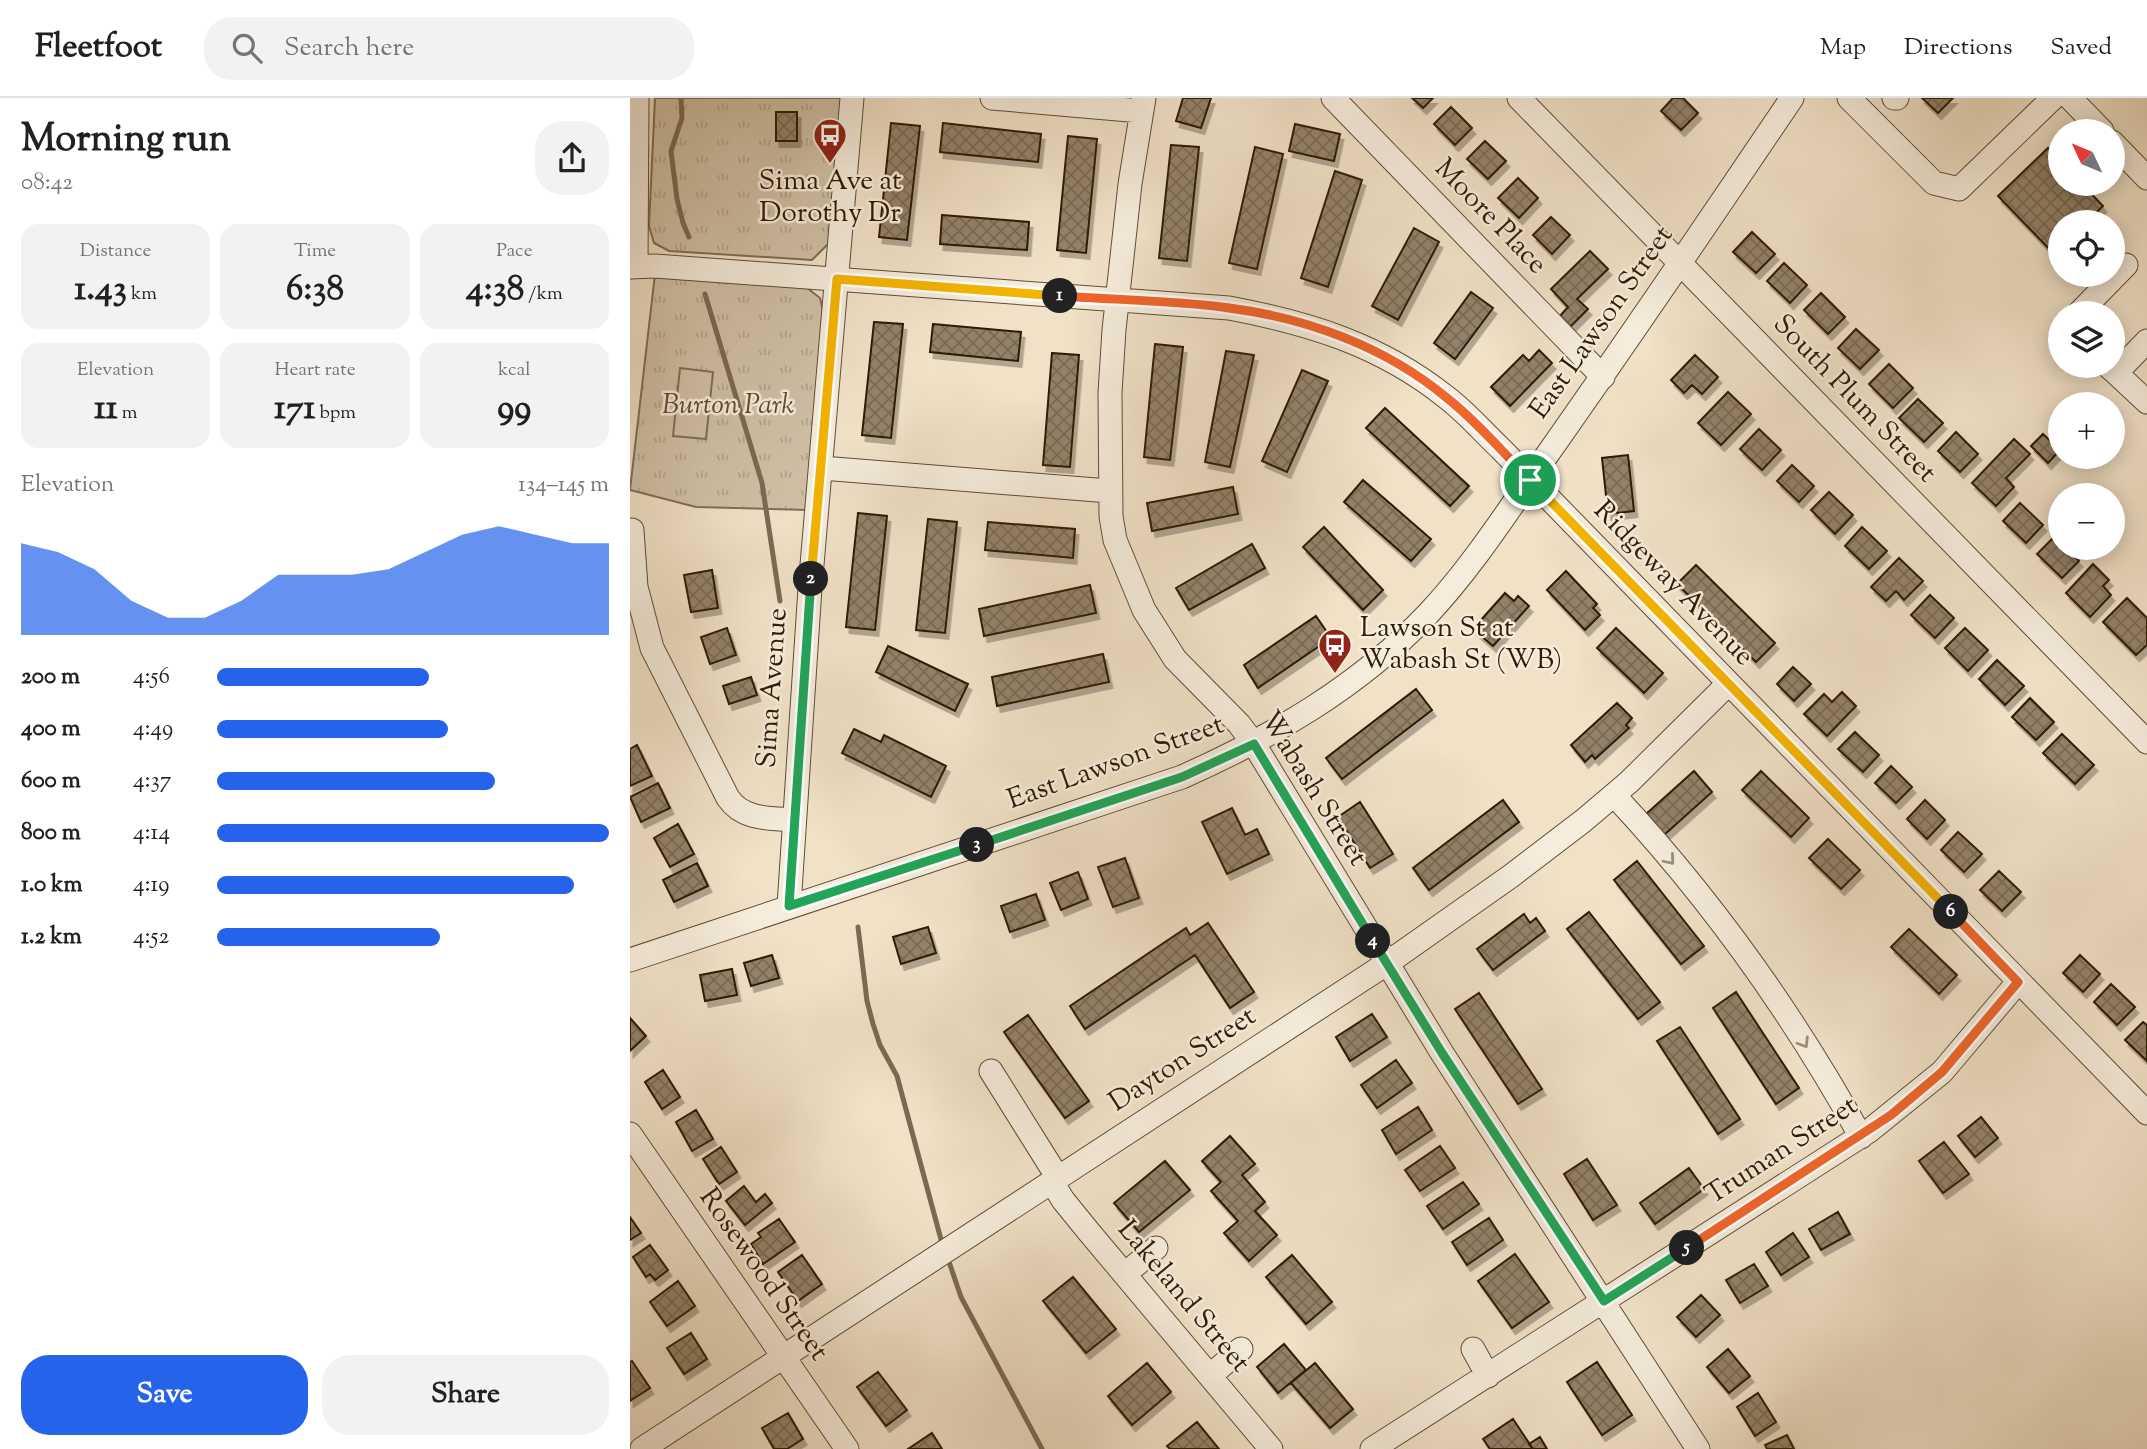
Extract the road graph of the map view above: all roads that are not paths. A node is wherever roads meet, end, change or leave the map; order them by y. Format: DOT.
graph roads {
  1 [pos="852,98"];
  2 [pos="992,98"];
  3 [pos="1333,98"];
  4 [pos="1519,98"];
  5 [pos="1792,98"];
  6 [pos="1849,98"];
  7 [pos="2053,98"];
  8 [pos="2070,98"];
  9 [pos="635,104"];
  10 [pos="1142,105"];
  11 [pos="2090,119"];
  12 [pos="2125,155"];
  13 [pos="2147,177"];
  14 [pos="1680,263"];
  15 [pos="2126,265"];
  16 [pos="633,267"];
  17 [pos="837,279"];
  18 [pos="1118,300"];
  19 [pos="2091,301"];
  20 [pos="2147,341"];
  21 [pos="2125,359"];
  22 [pos="1603,377"];
  23 [pos="2122,378"];
  24 [pos="2147,402"];
  25 [pos="822,468"];
  26 [pos="1530,480"];
  27 [pos="1109,491"];
  28 [pos="632,530"];
  29 [pos="1728,684"];
  30 [pos="2147,741"];
  31 [pos="1254,744"];
  32 [pos="1614,795"];
  33 [pos="794,820"];
  34 [pos="789,906"];
  35 [pos="630,960"];
  36 [pos="1387,964"];
  37 [pos="2018,982"];
  38 [pos="991,1070"];
  39 [pos="2147,1113"];
  40 [pos="630,1134"];
  41 [pos="1861,1137"];
  42 [pos="1055,1180"];
  43 [pos="1157,1248"];
  44 [pos="1125,1274"];
  45 [pos="1604,1301"];
  46 [pos="1241,1349"];
  47 [pos="1473,1349"];
  48 [pos="784,1356"];
  49 [pos="1211,1376"];
  50 [pos="1488,1376"];
  51 [pos="642,1449"];
  52 [pos="848,1449"];
  53 [pos="1271,1449"];
  54 [pos="1372,1449"];
  55 [pos="1698,1449"];
  1 -- 17 [label="street, Sima Avenue"];
  2 -- 10 [label="street"];
  3 -- 22 [label="street, Moore Place"];
  4 -- 14 [label="street, South Plum Street"];
  5 -- 14 [label="street, East Lawson Street"];
  6 -- 7 [label="street"];
  8 -- 11 [label="street"];
  9 -- 16 [label="street"];
  10 -- 18 [label="street, Wabash Street"];
  12 -- 13 [label="street"];
  14 -- 22 [label="street, East Lawson Street"];
  14 -- 30 [label="street, South Plum Street"];
  15 -- 19 [label="street"];
  16 -- 17 [label="street, Ridgeway Avenue"];
  17 -- 18 [label="street, Ridgeway Avenue"];
  17 -- 25 [label="street, Sima Avenue"];
  18 -- 26 [label="street, Ridgeway Avenue"];
  18 -- 27 [label="street, Wabash Street"];
  20 -- 21 [label="street"];
  22 -- 26 [label="street, East Lawson Street"];
  23 -- 24 [label="street"];
  25 -- 27 [label="street"];
  25 -- 33 [label="street, Sima Avenue"];
  26 -- 29 [label="street, Ridgeway Avenue"];
  26 -- 31 [label="street, East Lawson Street"];
  27 -- 31 [label="street, Wabash Street"];
  28 -- 33 [label="street"];
  29 -- 32 [label="street, Dayton Street"];
  29 -- 37 [label="street, Ridgeway Avenue"];
  31 -- 34 [label="street, East Lawson Street"];
  31 -- 36 [label="street, Wabash Street"];
  32 -- 36 [label="street, Dayton Street"];
  32 -- 41 [label="street, one-way"];
  33 -- 34 [label="street, Sima Avenue"];
  34 -- 35 [label="street, East Lawson Street"];
  36 -- 42 [label="street, Dayton Street"];
  36 -- 45 [label="street, Wabash Street"];
  37 -- 39 [label="street, Ridgeway Avenue"];
  37 -- 41 [label="street, Truman Street"];
  38 -- 42 [label="street, Lakeland Street"];
  40 -- 48 [label="street, Rosewood Street"];
  41 -- 45 [label="street, Truman Street"];
  42 -- 44 [label="street, Lakeland Street"];
  42 -- 48 [label="street, Dayton Street"];
  43 -- 44 [label="street"];
  44 -- 49 [label="street, Lakeland Street"];
  45 -- 50 [label="street, Truman Street"];
  45 -- 55 [label="street, Wabash Street"];
  46 -- 49 [label="street"];
  47 -- 50 [label="street"];
  48 -- 51 [label="street, Dayton Street"];
  48 -- 52 [label="street, Rosewood Street"];
  49 -- 53 [label="street, Lakeland Street"];
  50 -- 54 [label="street, Truman Street"];
}
